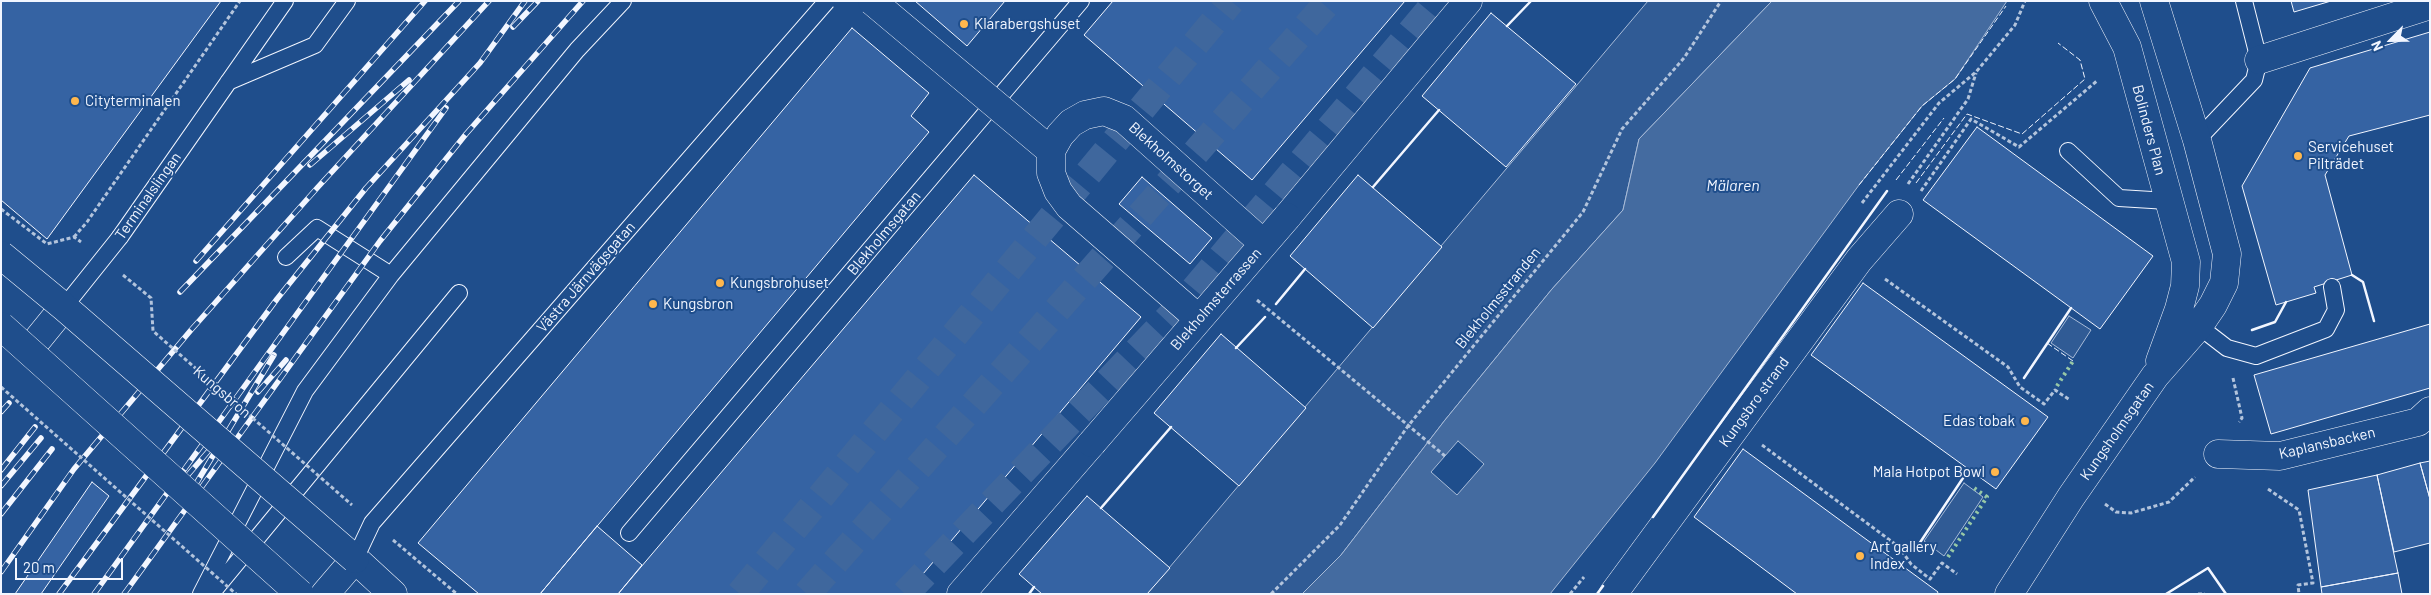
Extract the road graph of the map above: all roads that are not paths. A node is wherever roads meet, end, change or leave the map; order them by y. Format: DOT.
graph roads {
  1 [pos="285,1"];
  2 [pos="347,1"];
  3 [pos="623,1"];
  4 [pos="827,1"];
  5 [pos="872,1"];
  6 [pos="1081,1"];
  7 [pos="1468,1"];
  8 [pos="2103,1"];
  9 [pos="2154,1"];
  10 [pos="2244,1"];
  11 [pos="2430,5"];
  12 [pos="2259,60"];
  13 [pos="228,82"];
  14 [pos="2196,140"];
  15 [pos="1051,151"];
  16 [pos="2068,151"];
  17 [pos="2168,201"];
  18 [pos="1900,214"];
  19 [pos="1264,244"];
  20 [pos="1,255"];
  21 [pos="286,257"];
  22 [pos="2186,262"];
  23 [pos="391,275"];
  24 [pos="2332,287"];
  25 [pos="459,293"];
  26 [pos="64,307"];
  27 [pos="2189,318"];
  28 [pos="1199,320"];
  29 [pos="1,326"];
  30 [pos="29,350"];
  31 [pos="2430,411"];
  32 [pos="2218,454"];
  33 [pos="288,501"];
  34 [pos="629,533"];
  35 [pos="355,559"];
  36 [pos="388,592"];
  37 [pos="200,594"];
  38 [pos="212,594"];
  39 [pos="300,594"];
  40 [pos="325,594"];
  41 [pos="961,594"];
  42 [pos="1614,594"];
  43 [pos="2008,594"];
  1 -- 13 [label="lane, Terminalslingan"];
  2 -- 13 [label="lane"];
  3 -- 23 [label="lane"];
  4 -- 35 [label="lane, Västra Järnvägsgatan, bridge"];
  5 -- 15 [label="street, bridge"];
  6 -- 34 [label="lane, Blekholmsgatan"];
  7 -- 19 [label="street, Blekholmsterrassen, bridge"];
  8 -- 17 [label="street, Bolinders Plan"];
  9 -- 14 [label="street"];
  10 -- 12 [label="lane"];
  11 -- 12 [label="street"];
  12 -- 14 [label="lane"];
  13 -- 26 [label="lane, Terminalslingan, bridge"];
  14 -- 27 [label="street, Kungsholmsgatan"];
  15 -- 19 [label="street, Blekholmstorget, bridge"];
  15 -- 28 [label="street, bridge"];
  16 -- 17 [label="lane"];
  17 -- 22 [label="street, Bolinders Plan"];
  18 -- 42 [label="street, Kungsbro strand"];
  19 -- 28 [label="street, Blekholmsterrassen, bridge"];
  20 -- 26 [label="street, bridge"];
  21 -- 23 [label="lane"];
  22 -- 27 [label="street, Kungsholmsgatan"];
  23 -- 37 [label="lane"];
  24 -- 27 [label="lane"];
  25 -- 33 [label="lane"];
  26 -- 30 [label="street"];
  26 -- 33 [label="street, bridge"];
  27 -- 43 [label="street, Kungsholmsgatan"];
  28 -- 41 [label="street, Blekholmsterrassen, bridge"];
  29 -- 30 [label="street, bridge"];
  30 -- 39 [label="street, bridge"];
  31 -- 32 [label="street, Kaplansbacken"];
  33 -- 35 [label="street, bridge"];
  33 -- 38 [label="lane"];
  35 -- 36 [label="street"];
  35 -- 40 [label="street"];
}
